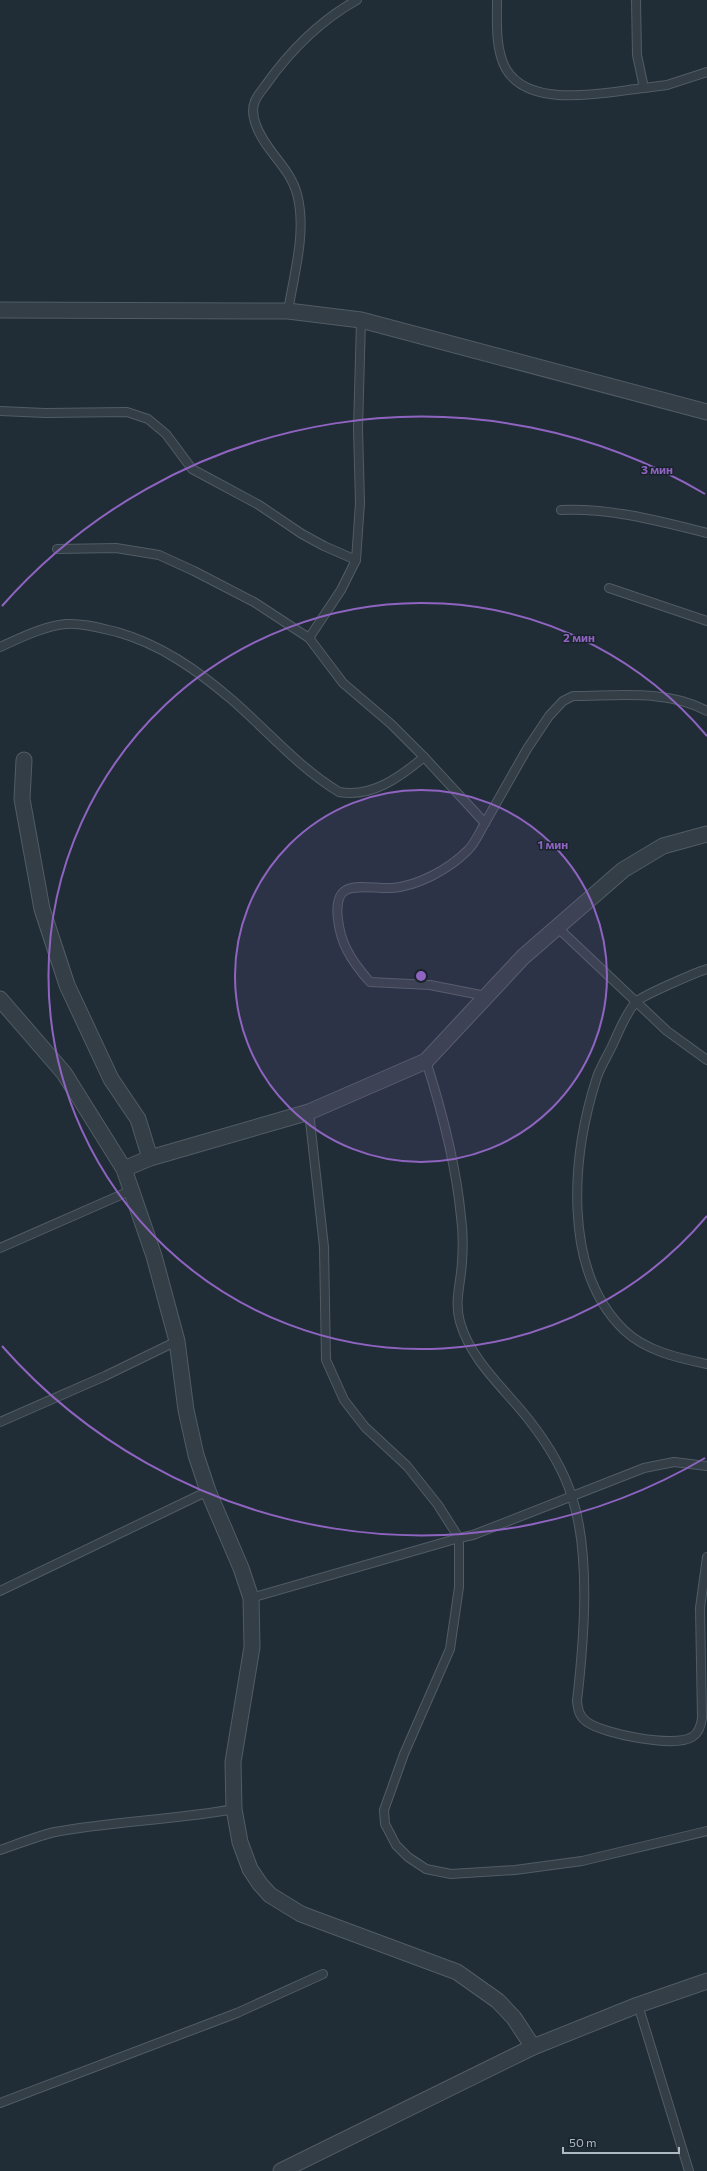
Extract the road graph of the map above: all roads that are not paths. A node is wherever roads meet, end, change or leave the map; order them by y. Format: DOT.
graph roads {
  1 [pos="357,0"];
  2 [pos="497,0"];
  3 [pos="636,0"];
  4 [pos="707,72"];
  5 [pos="644,88"];
  6 [pos="0,310"];
  7 [pos="288,311"];
  8 [pos="361,320"];
  9 [pos="0,410"];
  10 [pos="707,412"];
  11 [pos="562,510"];
  12 [pos="707,533"];
  13 [pos="57,549"];
  14 [pos="356,560"];
  15 [pos="609,588"];
  16 [pos="707,621"];
  17 [pos="309,638"];
  18 [pos="0,647"];
  19 [pos="707,711"];
  20 [pos="424,757"];
  21 [pos="24,760"];
  22 [pos="485,822"];
  23 [pos="707,834"];
  24 [pos="557,927"];
  25 [pos="707,969"];
  26 [pos="486,996"];
  27 [pos="0,999"];
  28 [pos="636,1000"];
  29 [pos="426,1060"];
  30 [pos="707,1060"];
  31 [pos="309,1112"];
  32 [pos="150,1158"];
  33 [pos="124,1169"];
  34 [pos="132,1190"];
  35 [pos="0,1248"];
  36 [pos="177,1341"];
  37 [pos="707,1364"];
  38 [pos="0,1422"];
  39 [pos="707,1466"];
  40 [pos="208,1492"];
  41 [pos="573,1497"];
  42 [pos="459,1538"];
  43 [pos="707,1557"];
  44 [pos="0,1591"];
  45 [pos="251,1598"];
  46 [pos="234,1809"];
  47 [pos="707,1831"];
  48 [pos="0,1850"];
  49 [pos="323,1974"];
  50 [pos="707,1981"];
  51 [pos="638,2004"];
  52 [pos="533,2047"];
  53 [pos="0,2104"];
  54 [pos="281,2171"];
  55 [pos="689,2171"];
  1 -- 7 [label="lane"];
  2 -- 5 [label="lane"];
  3 -- 5 [label="lane"];
  4 -- 5 [label="lane"];
  6 -- 7 [label="street"];
  7 -- 8 [label="street"];
  8 -- 10 [label="street"];
  8 -- 14 [label="lane"];
  9 -- 14 [label="lane"];
  11 -- 12 [label="lane"];
  13 -- 17 [label="lane"];
  14 -- 17 [label="lane"];
  15 -- 16 [label="lane"];
  17 -- 20 [label="lane"];
  18 -- 20 [label="lane"];
  19 -- 22 [label="lane"];
  20 -- 22 [label="lane"];
  21 -- 32 [label="street"];
  22 -- 26 [label="lane"];
  23 -- 24 [label="street"];
  24 -- 26 [label="street"];
  24 -- 28 [label="lane"];
  25 -- 28 [label="lane"];
  26 -- 29 [label="street"];
  27 -- 33 [label="street"];
  28 -- 30 [label="lane"];
  28 -- 37 [label="lane"];
  29 -- 31 [label="street"];
  29 -- 41 [label="lane"];
  31 -- 32 [label="street"];
  31 -- 42 [label="lane"];
  32 -- 33 [label="street"];
  33 -- 34 [label="street"];
  34 -- 35 [label="lane"];
  34 -- 36 [label="street"];
  36 -- 38 [label="lane"];
  36 -- 40 [label="street"];
  39 -- 41 [label="lane"];
  40 -- 44 [label="lane"];
  40 -- 45 [label="street"];
  41 -- 42 [label="lane"];
  41 -- 43 [label="lane"];
  42 -- 45 [label="lane"];
  42 -- 47 [label="lane"];
  45 -- 46 [label="street"];
  46 -- 48 [label="lane"];
  46 -- 52 [label="street"];
  49 -- 53 [label="lane"];
  50 -- 51 [label="street"];
  51 -- 52 [label="street"];
  51 -- 55 [label="lane"];
  52 -- 54 [label="street"];
}
